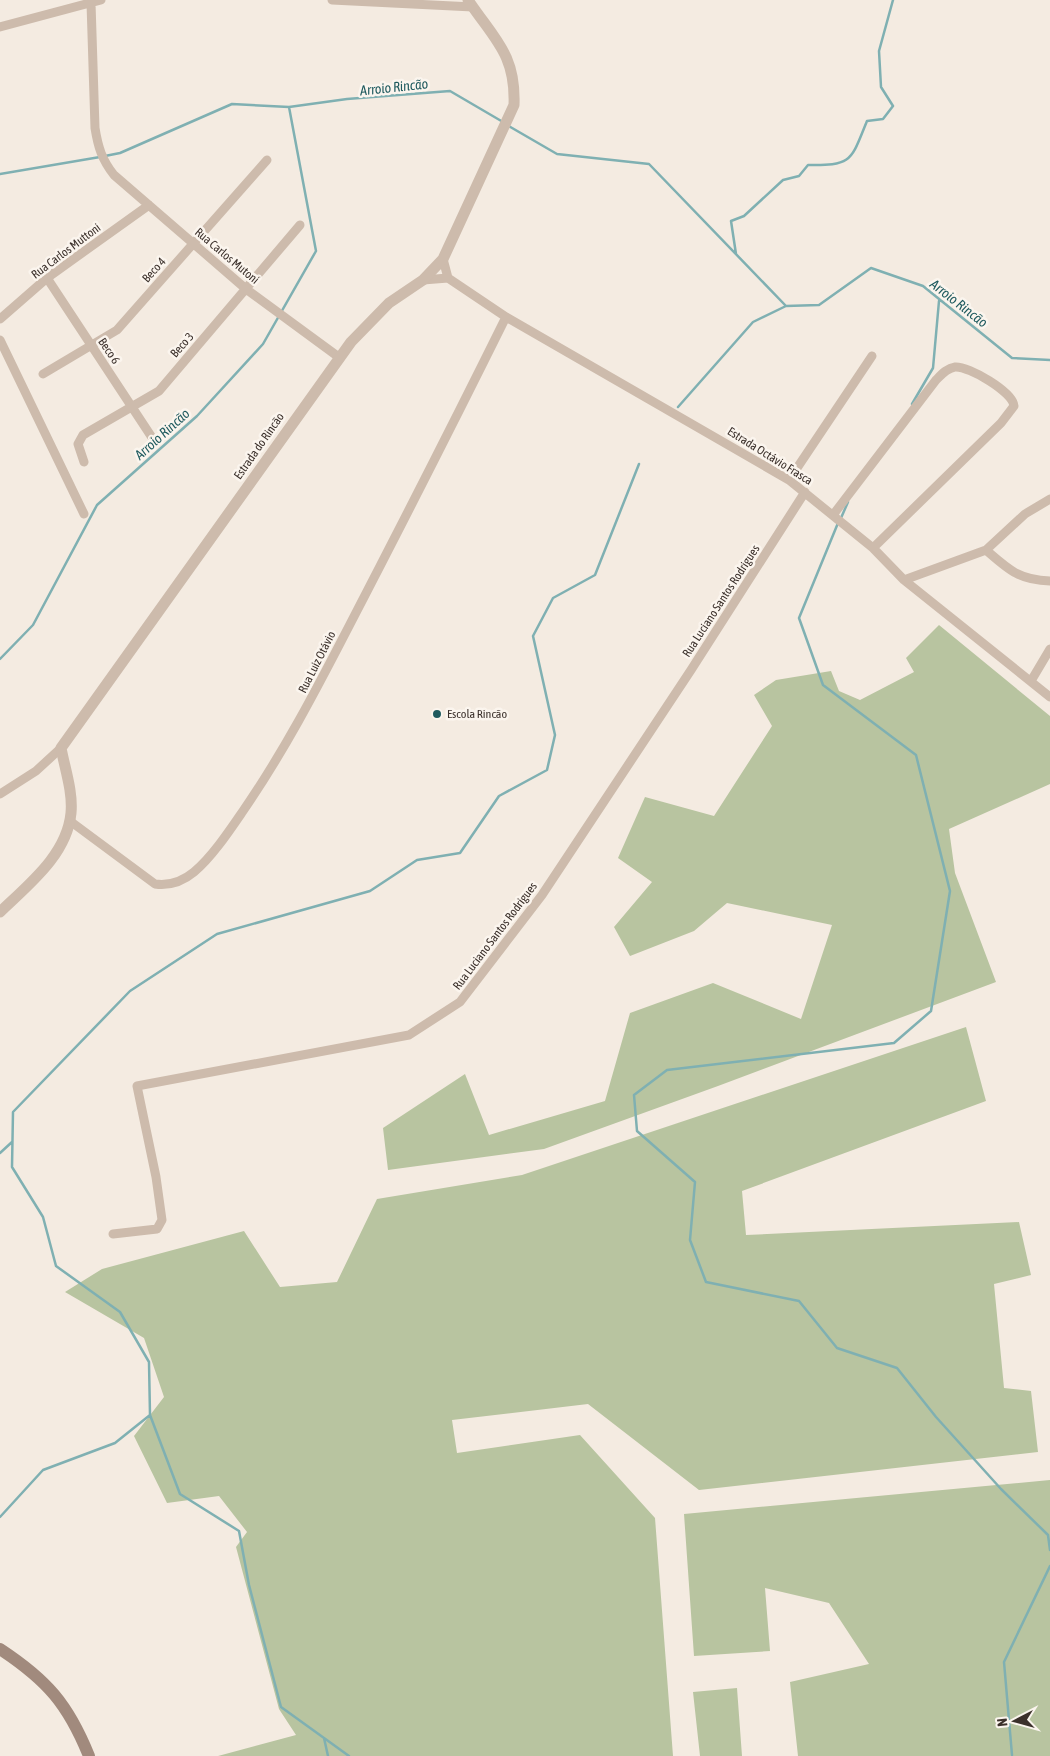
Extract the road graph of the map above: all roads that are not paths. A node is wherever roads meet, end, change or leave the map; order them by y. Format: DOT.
graph roads {
  1 [pos="101,0"];
  2 [pos="332,0"];
  3 [pos="471,3"];
  4 [pos="91,4"];
  5 [pos="0,27"];
  6 [pos="267,160"];
  7 [pos="149,205"];
  8 [pos="300,225"];
  9 [pos="194,244"];
  10 [pos="442,259"];
  11 [pos="47,278"];
  12 [pos="448,278"];
  13 [pos="423,280"];
  14 [pos="246,289"];
  15 [pos="506,317"];
  16 [pos="0,319"];
  17 [pos="0,340"];
  18 [pos="90,346"];
  19 [pos="872,356"];
  20 [pos="340,358"];
  21 [pos="43,374"];
  22 [pos="132,407"];
  23 [pos="151,436"];
  24 [pos="84,462"];
  25 [pos="789,480"];
  26 [pos="805,492"];
  27 [pos="1050,499"];
  28 [pos="84,514"];
  29 [pos="833,515"];
  30 [pos="873,548"];
  31 [pos="986,550"];
  32 [pos="904,580"];
  33 [pos="1050,580"];
  34 [pos="1050,649"];
  35 [pos="1030,681"];
  36 [pos="1050,697"];
  37 [pos="61,748"];
  38 [pos="0,794"];
  39 [pos="70,822"];
  40 [pos="0,912"];
  41 [pos="113,1234"];
  42 [pos="0,1649"];
  43 [pos="89,1756"];
  1 -- 4 [label="street"];
  2 -- 3 [label="street"];
  3 -- 10 [label="street, Estrada do Rincão"];
  4 -- 5 [label="street"];
  4 -- 7 [label="street, Rua Carlos Mutoni"];
  6 -- 9 [label="street, Beco 4"];
  7 -- 9 [label="street, Rua Carlos Mutoni"];
  7 -- 11 [label="street, Rua Carlos Muttoni"];
  8 -- 14 [label="street, Beco 3"];
  9 -- 14 [label="street, Rua Carlos Mutoni"];
  9 -- 18 [label="street, Beco 4"];
  10 -- 12 [label="street"];
  10 -- 13 [label="street, Estrada do Rincão"];
  11 -- 16 [label="street, Rua Carlos Muttoni"];
  11 -- 18 [label="street, Beco 6"];
  12 -- 13 [label="street"];
  12 -- 15 [label="street, Estrada Octávio Frasca"];
  13 -- 20 [label="street, Estrada do Rincão"];
  14 -- 20 [label="street, Rua Carlos Mutoni"];
  14 -- 22 [label="street, Beco 3"];
  15 -- 25 [label="street, Estrada Octávio Frasca"];
  15 -- 39 [label="street, Rua Luiz Otávio"];
  17 -- 28 [label="street"];
  18 -- 21 [label="street, Beco 4"];
  18 -- 22 [label="street, Beco 6"];
  19 -- 25 [label="street"];
  20 -- 37 [label="street, Estrada do Rincão"];
  22 -- 23 [label="street, Beco 6"];
  22 -- 24 [label="street, Beco 3"];
  25 -- 26 [label="street, Estrada Octávio Frasca"];
  26 -- 29 [label="street, Estrada Octávio Frasca"];
  26 -- 41 [label="street, Rua Luciano Santos Rodrigues"];
  27 -- 31 [label="street"];
  29 -- 30 [label="street, Estrada Octávio Frasca"];
  29 -- 30 [label="street"];
  30 -- 32 [label="street, Estrada Octávio Frasca"];
  31 -- 32 [label="street"];
  31 -- 33 [label="street"];
  32 -- 35 [label="street, Estrada Octávio Frasca"];
  34 -- 35 [label="street"];
  35 -- 36 [label="street, Estrada Octávio Frasca"];
  37 -- 38 [label="street"];
  37 -- 39 [label="street"];
  39 -- 40 [label="street"];
  42 -- 43 [label="main road"];
}
